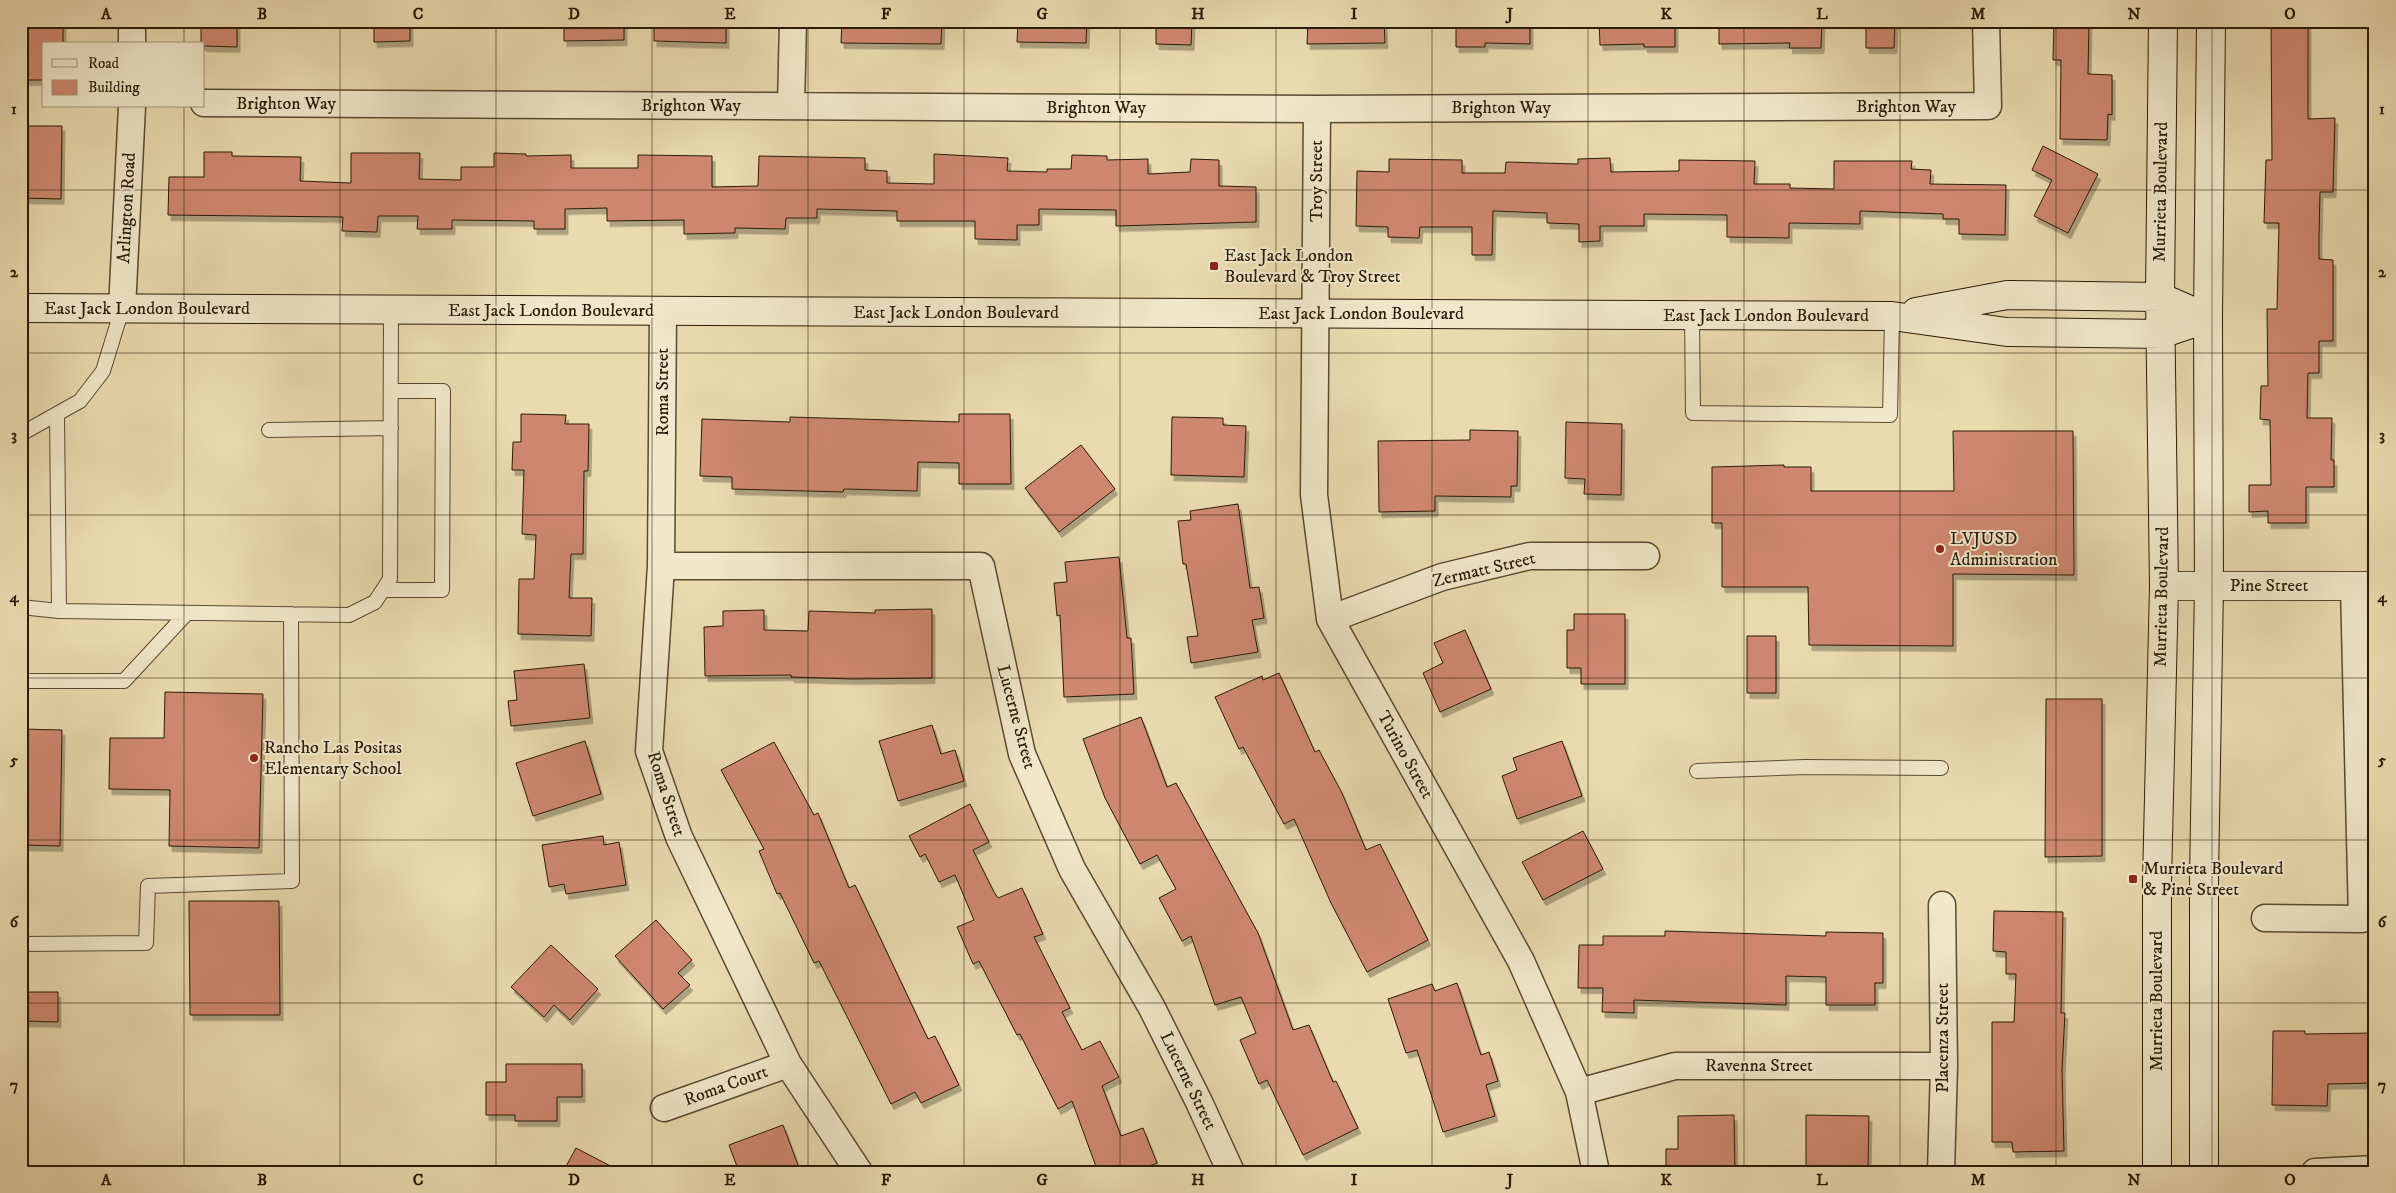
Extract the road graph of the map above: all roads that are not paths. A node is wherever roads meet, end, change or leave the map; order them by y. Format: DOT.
graph roads {
  1 [pos="132,21"];
  2 [pos="793,21"];
  3 [pos="1986,21"];
  4 [pos="2163,21"];
  5 [pos="2211,21"];
  6 [pos="132,42"];
  7 [pos="205,103"];
  8 [pos="791,106"];
  9 [pos="132,108"];
  10 [pos="1317,109"];
  11 [pos="2160,297"];
  12 [pos="21,308"];
  13 [pos="122,309"];
  14 [pos="391,310"];
  15 [pos="663,311"];
  16 [pos="1316,314"];
  17 [pos="1692,316"];
  18 [pos="1892,316"];
  19 [pos="2208,318"];
  20 [pos="2161,334"];
  21 [pos="391,391"];
  22 [pos="57,414"];
  23 [pos="391,428"];
  24 [pos="270,430"];
  25 [pos="21,434"];
  26 [pos="1646,556"];
  27 [pos="661,566"];
  28 [pos="2164,586"];
  29 [pos="2209,586"];
  30 [pos="2365,586"];
  31 [pos="383,590"];
  32 [pos="21,608"];
  33 [pos="59,611"];
  34 [pos="188,613"];
  35 [pos="291,614"];
  36 [pos="1330,619"];
  37 [pos="21,681"];
  38 [pos="1941,768"];
  39 [pos="1697,770"];
  40 [pos="2368,827"];
  41 [pos="1942,905"];
  42 [pos="2265,918"];
  43 [pos="21,944"];
  44 [pos="788,1064"];
  45 [pos="1944,1066"];
  46 [pos="1579,1092"];
  47 [pos="664,1108"];
  48 [pos="2375,1169"];
  49 [pos="859,1172"];
  50 [pos="1231,1172"];
  51 [pos="1596,1172"];
  52 [pos="1941,1172"];
  53 [pos="2157,1172"];
  54 [pos="2204,1172"];
  55 [pos="2315,1172"];
  1 -- 6 [label="street"];
  2 -- 8 [label="street"];
  3 -- 10 [label="street, Brighton Way"];
  4 -- 11 [label="main road, Murrieta Boulevard"];
  5 -- 19 [label="main road"];
  7 -- 8 [label="street, Brighton Way"];
  8 -- 10 [label="street, Brighton Way"];
  9 -- 13 [label="street, Arlington Road"];
  10 -- 16 [label="street, Troy Street"];
  11 -- 18 [label="main road, East Jack London Boulevard"];
  11 -- 19 [label="main road, East Jack London Boulevard"];
  11 -- 20 [label="main road, Murrieta Boulevard"];
  12 -- 13 [label="main road, East Jack London Boulevard"];
  13 -- 14 [label="main road, East Jack London Boulevard"];
  13 -- 22 [label="lane"];
  14 -- 15 [label="main road, East Jack London Boulevard"];
  14 -- 21 [label="lane"];
  15 -- 16 [label="main road, East Jack London Boulevard"];
  15 -- 27 [label="street, Roma Street"];
  16 -- 17 [label="main road, East Jack London Boulevard"];
  16 -- 36 [label="street, Turino Street"];
  17 -- 18 [label="main road, East Jack London Boulevard"];
  17 -- 18 [label="lane"];
  18 -- 20 [label="main road, East Jack London Boulevard"];
  19 -- 20 [label="main road, East Jack London Boulevard"];
  19 -- 29 [label="main road"];
  20 -- 28 [label="main road, Murrieta Boulevard"];
  21 -- 23 [label="lane"];
  21 -- 31 [label="lane"];
  22 -- 25 [label="lane"];
  22 -- 33 [label="lane"];
  23 -- 24 [label="lane"];
  23 -- 31 [label="lane"];
  26 -- 36 [label="street, Zermatt Street"];
  27 -- 44 [label="street, Roma Street"];
  27 -- 50 [label="street, Lucerne Street"];
  28 -- 29 [label="main road, Pine Street"];
  28 -- 53 [label="main road, Murrieta Boulevard"];
  29 -- 30 [label="main road, Pine Street"];
  29 -- 54 [label="main road"];
  30 -- 40 [label="street"];
  31 -- 35 [label="lane"];
  32 -- 33 [label="lane"];
  33 -- 34 [label="lane"];
  34 -- 35 [label="lane"];
  34 -- 37 [label="lane"];
  35 -- 43 [label="lane"];
  36 -- 46 [label="street, Turino Street"];
  38 -- 39 [label="lane"];
  40 -- 42 [label="street"];
  41 -- 45 [label="street, Placenza Street"];
  44 -- 47 [label="street, Roma Court"];
  44 -- 49 [label="street, Roma Street"];
  45 -- 46 [label="street, Ravenna Street"];
  45 -- 52 [label="street, Placenza Street"];
  46 -- 51 [label="street, Turino Street"];
  48 -- 55 [label="street"];
}
